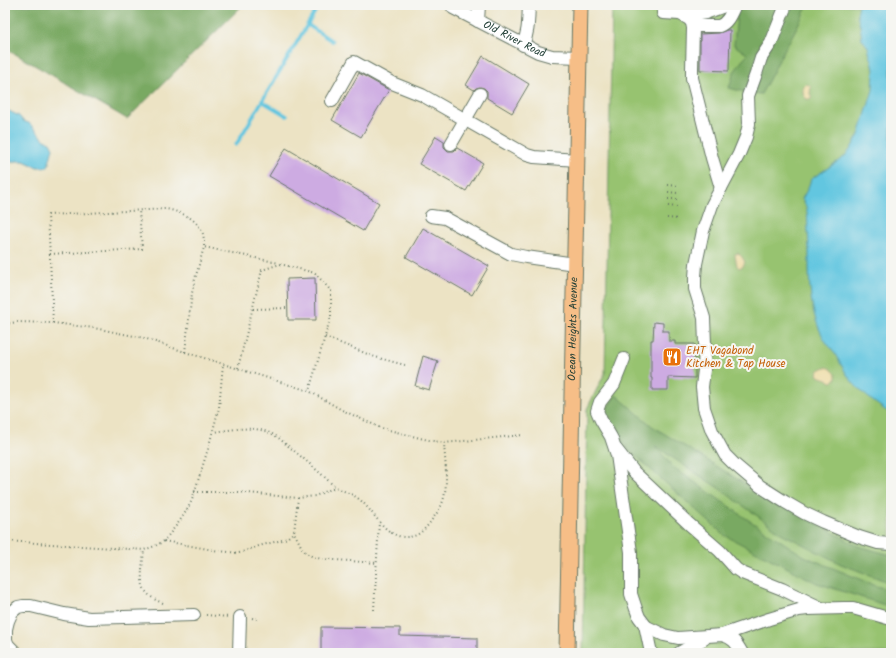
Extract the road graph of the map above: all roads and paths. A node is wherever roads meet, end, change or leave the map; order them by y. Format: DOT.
graph roads {
  1 [pos="479,5"];
  2 [pos="529,5"];
  3 [pos="580,5"];
  4 [pos="727,5"];
  5 [pos="735,5"];
  6 [pos="782,5"];
  7 [pos="786,5"];
  8 [pos="453,8"];
  9 [pos="663,13"];
  10 [pos="680,14"];
  11 [pos="779,21"];
  12 [pos="478,22"];
  13 [pos="693,26"];
  14 [pos="523,45"];
  15 [pos="579,57"];
  16 [pos="480,94"];
  17 [pos="332,101"];
  18 [pos="465,120"];
  19 [pos="451,144"];
  20 [pos="577,160"];
  21 [pos="668,185"];
  22 [pos="679,186"];
  23 [pos="721,188"];
  24 [pos="668,192"];
  25 [pos="678,193"];
  26 [pos="668,199"];
  27 [pos="678,200"];
  28 [pos="668,206"];
  29 [pos="678,207"];
  30 [pos="139,210"];
  31 [pos="430,216"];
  32 [pos="668,218"];
  33 [pos="678,219"];
  34 [pos="204,247"];
  35 [pos="50,254"];
  36 [pos="280,264"];
  37 [pos="575,264"];
  38 [pos="5,302"];
  39 [pos="288,308"];
  40 [pos="253,309"];
  41 [pos="53,323"];
  42 [pos="6,324"];
  43 [pos="325,337"];
  44 [pos="185,352"];
  45 [pos="624,359"];
  46 [pos="223,364"];
  47 [pos="405,365"];
  48 [pos="238,368"];
  49 [pos="309,391"];
  50 [pos="213,432"];
  51 [pos="524,435"];
  52 [pos="444,443"];
  53 [pos="614,447"];
  54 [pos="336,486"];
  55 [pos="194,492"];
  56 [pos="298,498"];
  57 [pos="379,522"];
  58 [pos="294,532"];
  59 [pos="5,541"];
  60 [pos="164,541"];
  61 [pos="891,544"];
  62 [pos="144,550"];
  63 [pos="377,563"];
  64 [pos="165,604"];
  65 [pos="821,608"];
  66 [pos="374,610"];
  67 [pos="194,615"];
  68 [pos="240,617"];
  69 [pos="258,618"];
  70 [pos="891,619"];
  71 [pos="645,626"];
  72 [pos="710,635"];
  73 [pos="722,635"];
  74 [pos="16,653"];
  75 [pos="239,653"];
  76 [pos="567,653"];
  77 [pos="651,653"];
  78 [pos="679,653"];
  79 [pos="742,653"];
  1 -- 12 [label="street"];
  2 -- 14 [label="street"];
  3 -- 15 [label="main road, Ocean Heights Avenue"];
  4 -- 10 [label="street"];
  5 -- 13 [label="street"];
  6 -- 11 [label="street"];
  7 -- 11 [label="street"];
  8 -- 12 [label="street, Old River Road"];
  9 -- 10 [label="street"];
  10 -- 13 [label="street"];
  11 -- 23 [label="street"];
  12 -- 14 [label="street, Old River Road"];
  13 -- 23 [label="street"];
  14 -- 15 [label="street, Old River Road"];
  15 -- 20 [label="main road, Ocean Heights Avenue"];
  16 -- 18 [label="street"];
  17 -- 18 [label="street"];
  18 -- 19 [label="street"];
  18 -- 20 [label="street"];
  20 -- 37 [label="main road, Ocean Heights Avenue"];
  21 -- 22 [label="path"];
  23 -- 61 [label="street"];
  24 -- 25 [label="path"];
  26 -- 27 [label="path"];
  28 -- 29 [label="path"];
  30 -- 34 [label="path"];
  30 -- 35 [label="path"];
  30 -- 35 [label="path"];
  31 -- 37 [label="street"];
  32 -- 33 [label="path"];
  34 -- 36 [label="path"];
  34 -- 44 [label="path"];
  35 -- 41 [label="path"];
  36 -- 40 [label="path"];
  36 -- 43 [label="path"];
  37 -- 76 [label="main road, Ocean Heights Avenue"];
  38 -- 42 [label="path"];
  39 -- 40 [label="path"];
  40 -- 48 [label="path"];
  41 -- 42 [label="path"];
  41 -- 44 [label="path"];
  43 -- 47 [label="path"];
  43 -- 49 [label="path"];
  44 -- 46 [label="path"];
  45 -- 53 [label="street"];
  46 -- 48 [label="path"];
  46 -- 50 [label="path"];
  48 -- 49 [label="path"];
  49 -- 52 [label="path"];
  50 -- 54 [label="path"];
  50 -- 55 [label="path"];
  51 -- 52 [label="path"];
  52 -- 57 [label="path"];
  53 -- 65 [label="street"];
  53 -- 71 [label="street"];
  54 -- 56 [label="path"];
  54 -- 57 [label="path"];
  55 -- 56 [label="path"];
  55 -- 60 [label="path"];
  56 -- 58 [label="path"];
  57 -- 63 [label="path"];
  58 -- 60 [label="path"];
  58 -- 63 [label="path"];
  59 -- 62 [label="path"];
  60 -- 62 [label="path"];
  62 -- 64 [label="path"];
  63 -- 66 [label="path"];
  65 -- 70 [label="street"];
  65 -- 73 [label="street"];
  67 -- 68 [label="path"];
  67 -- 74 [label="street"];
  68 -- 69 [label="path"];
  68 -- 75 [label="street"];
  71 -- 72 [label="street"];
  71 -- 77 [label="street"];
  72 -- 73 [label="street"];
  72 -- 78 [label="street"];
  73 -- 79 [label="street"];
}
